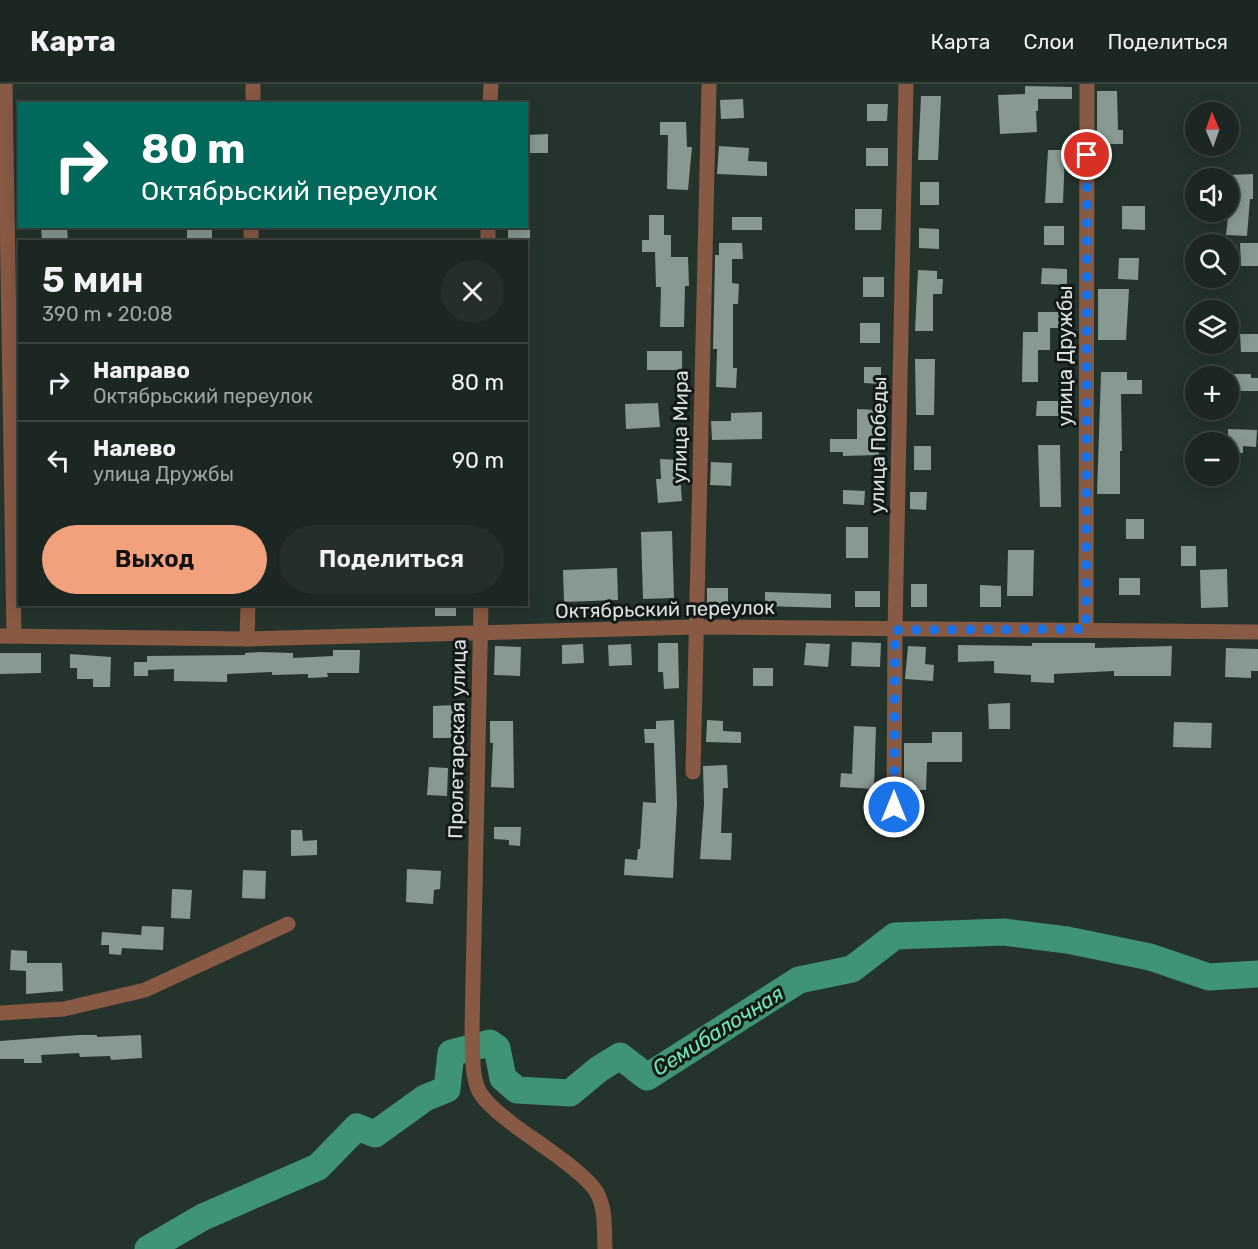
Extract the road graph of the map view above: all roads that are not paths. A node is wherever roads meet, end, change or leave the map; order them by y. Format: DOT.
graph roads {
  1 [pos="5,84"];
  2 [pos="253,84"];
  3 [pos="490,84"];
  4 [pos="709,84"];
  5 [pos="906,84"];
  6 [pos="1087,84"];
  7 [pos="252,102"];
  8 [pos="490,102"];
  9 [pos="248,606"];
  10 [pos="481,606"];
  11 [pos="697,627"];
  12 [pos="1086,629"];
  13 [pos="895,630"];
  14 [pos="1258,632"];
  15 [pos="480,635"];
  16 [pos="7,636"];
  17 [pos="247,639"];
  18 [pos="693,772"];
  19 [pos="894,807"];
  20 [pos="288,924"];
  21 [pos="0,1013"];
  22 [pos="605,1249"];
  1 -- 16 [label="street"];
  2 -- 7 [label="street"];
  3 -- 8 [label="street"];
  4 -- 11 [label="street, улица Мира"];
  5 -- 13 [label="street, улица Победы"];
  6 -- 12 [label="street, улица Дружбы"];
  9 -- 17 [label="street"];
  10 -- 15 [label="street, Пролетарская улица"];
  11 -- 13 [label="street, Октябрьский переулок"];
  11 -- 15 [label="street, Октябрьский переулок"];
  11 -- 18 [label="street, улица Мира"];
  12 -- 13 [label="street, Октябрьский переулок"];
  12 -- 14 [label="street, Октябрьский переулок"];
  13 -- 19 [label="street, улица Победы"];
  15 -- 17 [label="street, Октябрьский переулок"];
  15 -- 22 [label="street, Пролетарская улица"];
  16 -- 17 [label="street, Октябрьский переулок"];
  20 -- 21 [label="street"];
}
